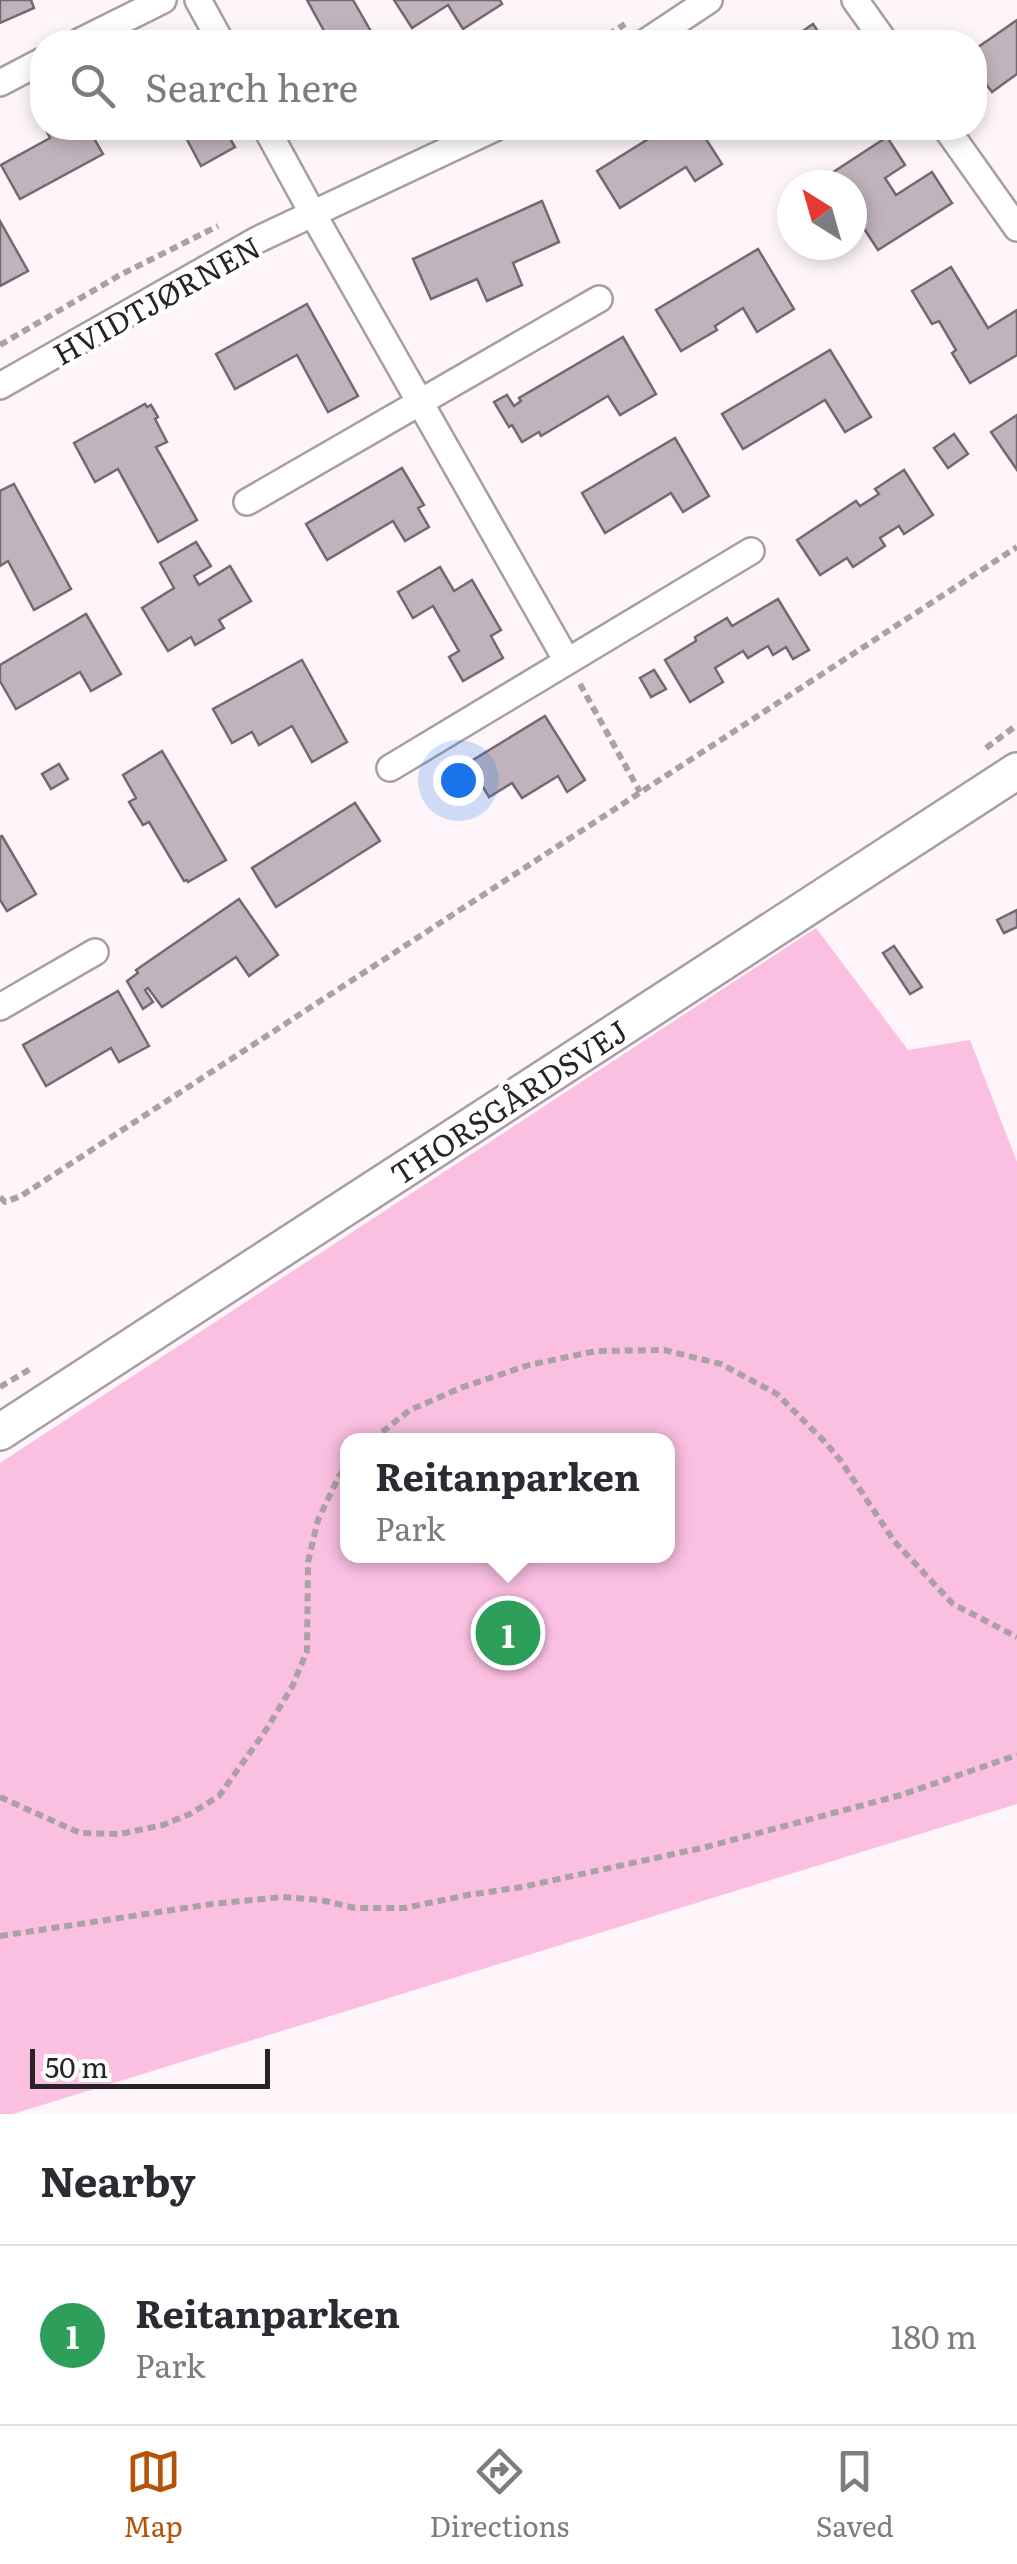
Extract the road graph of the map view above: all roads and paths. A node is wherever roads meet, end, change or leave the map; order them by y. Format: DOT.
graph roads {
  1 [pos="163,0"];
  2 [pos="198,0"];
  3 [pos="709,0"];
  4 [pos="855,0"];
  5 [pos="103,30"];
  6 [pos="214,30"];
  7 [pos="664,30"];
  8 [pos="877,30"];
  9 [pos="30,67"];
  10 [pos="0,83"];
  11 [pos="273,140"];
  12 [pos="470,140"];
  13 [pos="955,140"];
  14 [pos="313,214"];
  15 [pos="1017,228"];
  16 [pos="600,299"];
  17 [pos="0,386"];
  18 [pos="420,402"];
  19 [pos="247,502"];
  20 [pos="1017,548"];
  21 [pos="751,551"];
  22 [pos="567,661"];
  23 [pos="390,768"];
  24 [pos="1017,770"];
  25 [pos="640,792"];
  26 [pos="95,952"];
  27 [pos="0,1007"];
  28 [pos="0,1198"];
  29 [pos="0,1432"];
  30 [pos="381,1433"];
  31 [pos="340,1474"];
  32 [pos="1017,1638"];
  33 [pos="1017,1755"];
  34 [pos="0,1796"];
  35 [pos="0,1936"];
  1 -- 5 [label="street"];
  2 -- 6 [label="street"];
  3 -- 7 [label="street"];
  4 -- 8 [label="street"];
  9 -- 10 [label="street"];
  11 -- 14 [label="street"];
  12 -- 14 [label="street, HVIDTJØRNEN"];
  13 -- 15 [label="street"];
  14 -- 17 [label="street, HVIDTJØRNEN"];
  14 -- 18 [label="street"];
  16 -- 18 [label="street"];
  18 -- 19 [label="street"];
  18 -- 22 [label="street"];
  20 -- 25 [label="path"];
  21 -- 22 [label="street"];
  22 -- 23 [label="street"];
  22 -- 25 [label="path"];
  24 -- 29 [label="street, THORSGÅRDSVEJ"];
  25 -- 28 [label="path"];
  26 -- 27 [label="street"];
  30 -- 32 [label="path"];
  31 -- 34 [label="path"];
  33 -- 35 [label="path"];
}
